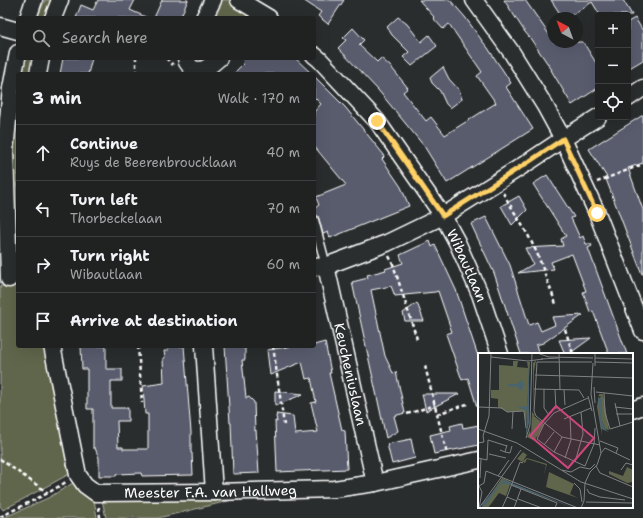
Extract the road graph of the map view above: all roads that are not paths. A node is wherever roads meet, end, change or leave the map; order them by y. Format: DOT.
graph roads {
  1 [pos="34,0"];
  2 [pos="60,0"];
  3 [pos="213,0"];
  4 [pos="238,0"];
  5 [pos="474,0"];
  6 [pos="29,16"];
  7 [pos="54,16"];
  8 [pos="205,16"];
  9 [pos="265,16"];
  10 [pos="0,26"];
  11 [pos="16,30"];
  12 [pos="316,57"];
  13 [pos="17,60"];
  14 [pos="41,60"];
  15 [pos="217,60"];
  16 [pos="189,64"];
  17 [pos="38,72"];
  18 [pos="643,88"];
  19 [pos="631,96"];
  20 [pos="595,119"];
  21 [pos="563,139"];
  22 [pos="2,151"];
  23 [pos="443,216"];
  24 [pos="316,235"];
  25 [pos="320,266"];
  26 [pos="9,279"];
  27 [pos="643,331"];
  28 [pos="52,348"];
  29 [pos="204,348"];
  30 [pos="500,353"];
  31 [pos="643,406"];
  32 [pos="633,410"];
  33 [pos="478,460"];
  34 [pos="375,483"];
  35 [pos="214,492"];
  1 -- 6 [label="street"];
  2 -- 7 [label="street"];
  3 -- 8 [label="street"];
  4 -- 9 [label="street"];
  5 -- 21 [label="street"];
  10 -- 11 [label="street"];
  12 -- 23 [label="street, Wibautlaan"];
  13 -- 22 [label="street"];
  14 -- 17 [label="street"];
  15 -- 16 [label="street"];
  18 -- 19 [label="street"];
  20 -- 21 [label="street"];
  21 -- 23 [label="street"];
  21 -- 27 [label="street"];
  22 -- 26 [label="street"];
  23 -- 25 [label="street"];
  23 -- 30 [label="street, Wibautlaan"];
  24 -- 25 [label="lane"];
  25 -- 34 [label="street, Keucheniuslaan"];
  28 -- 35 [label="street, Meester F.A. van Hallweg"];
  29 -- 35 [label="street"];
  31 -- 32 [label="street"];
  33 -- 34 [label="street, Meester F.A. van Hallweg"];
  34 -- 35 [label="street, Meester F.A. van Hallweg"];
}
